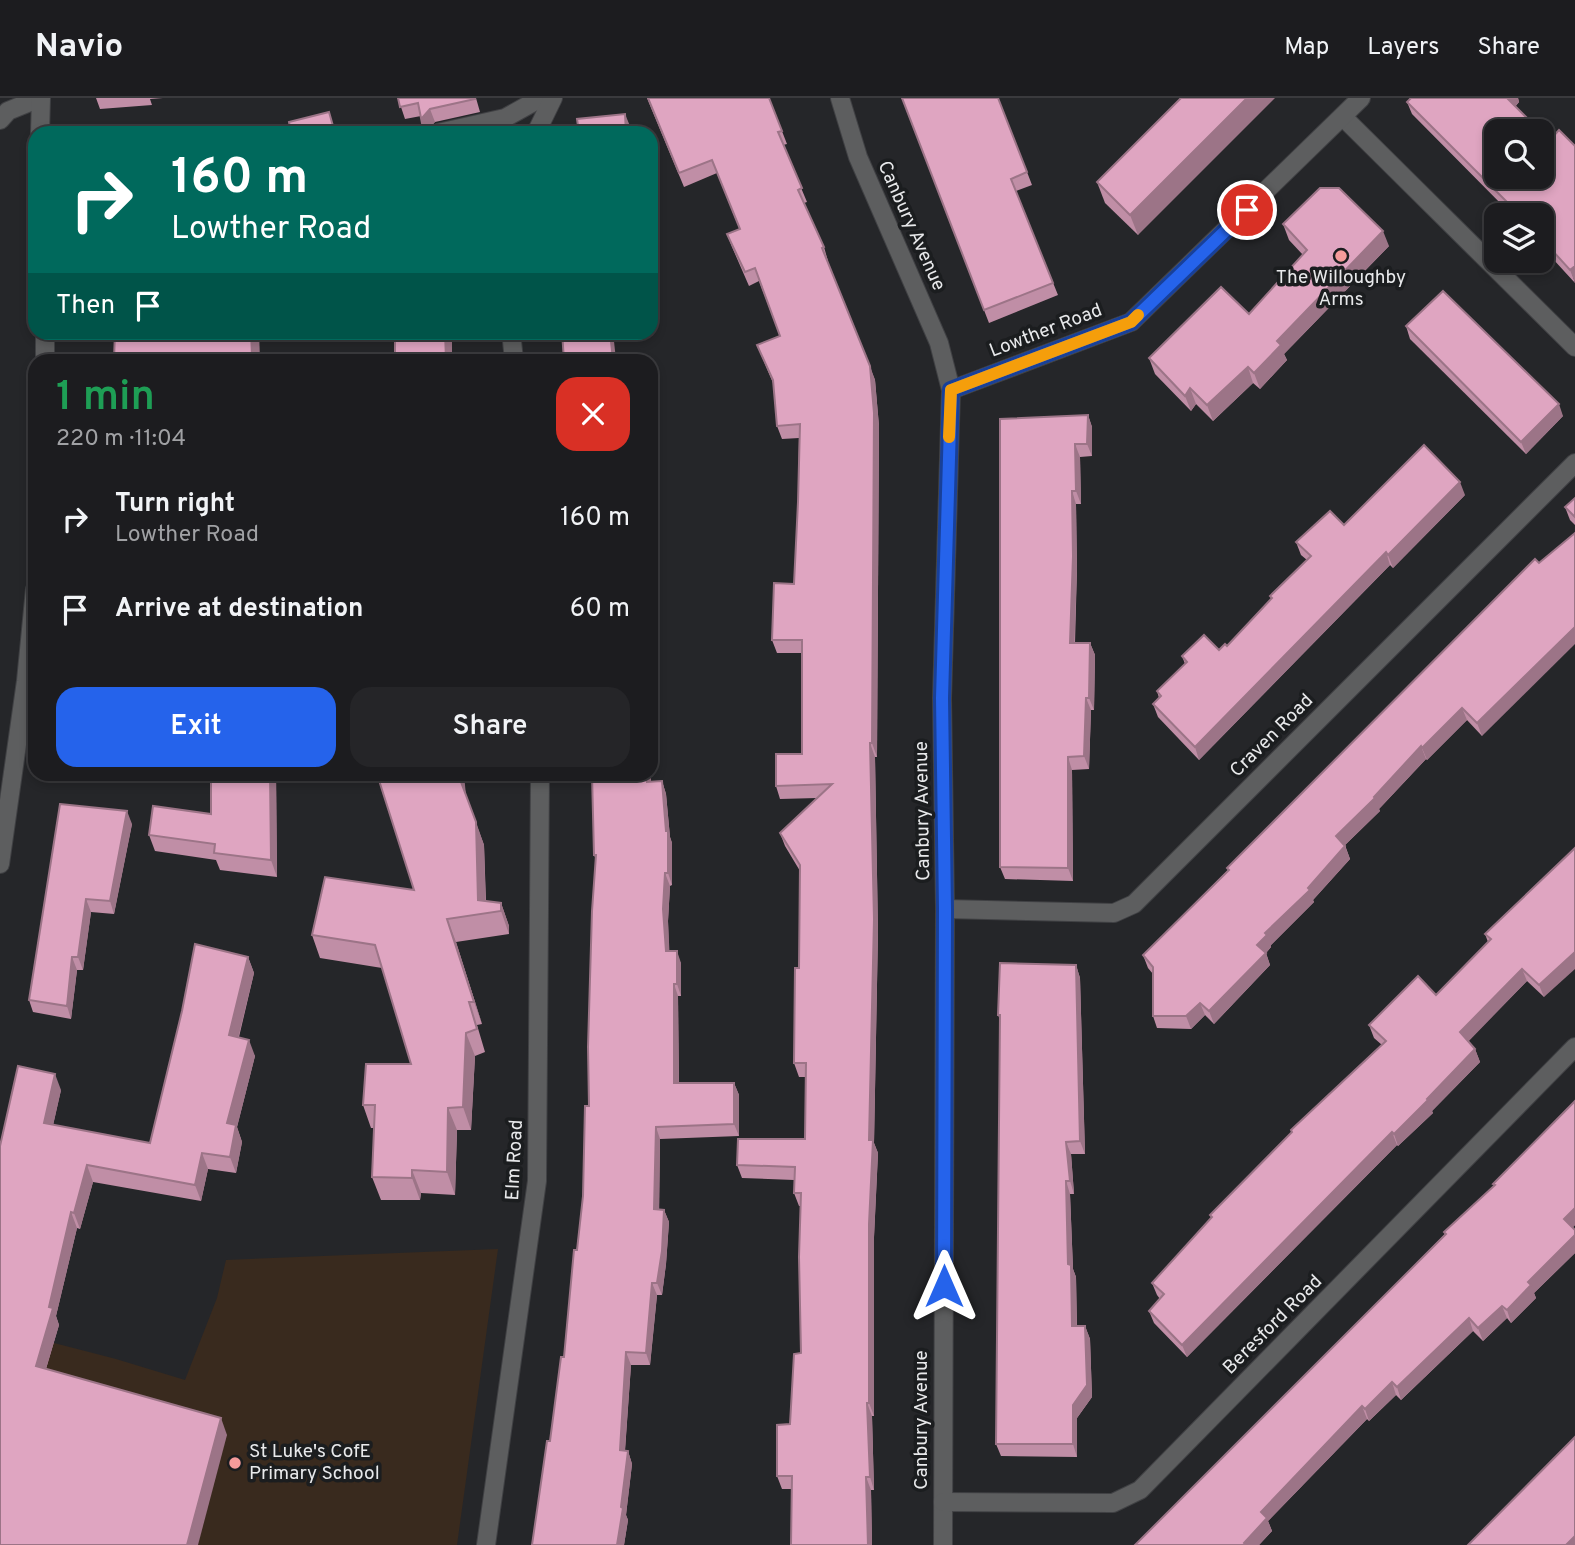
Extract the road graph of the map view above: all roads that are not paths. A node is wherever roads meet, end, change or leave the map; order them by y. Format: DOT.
graph roads {
  1 [pos="41,98"];
  2 [pos="541,98"];
  3 [pos="553,98"];
  4 [pos="840,98"];
  5 [pos="1361,98"];
  6 [pos="1343,117"];
  7 [pos="0,120"];
  8 [pos="40,126"];
  9 [pos="469,126"];
  10 [pos="539,126"];
  11 [pos="1575,347"];
  12 [pos="951,390"];
  13 [pos="1575,463"];
  14 [pos="28,653"];
  15 [pos="540,781"];
  16 [pos="0,864"];
  17 [pos="945,909"];
  18 [pos="1575,1047"];
  19 [pos="943,1502"];
  20 [pos="486,1545"];
  21 [pos="943,1545"];
  1 -- 7 [label="street"];
  1 -- 8 [label="street"];
  2 -- 9 [label="street"];
  3 -- 10 [label="street"];
  4 -- 12 [label="street, Canbury Avenue"];
  5 -- 6 [label="street, Lowther Road"];
  6 -- 11 [label="street"];
  6 -- 12 [label="street, Lowther Road"];
  12 -- 17 [label="street, Canbury Avenue"];
  13 -- 17 [label="street, Craven Road"];
  14 -- 16 [label="street"];
  15 -- 20 [label="street, Elm Road"];
  17 -- 19 [label="street, Canbury Avenue"];
  18 -- 19 [label="street, Beresford Road"];
  19 -- 21 [label="street, Canbury Avenue"];
}
